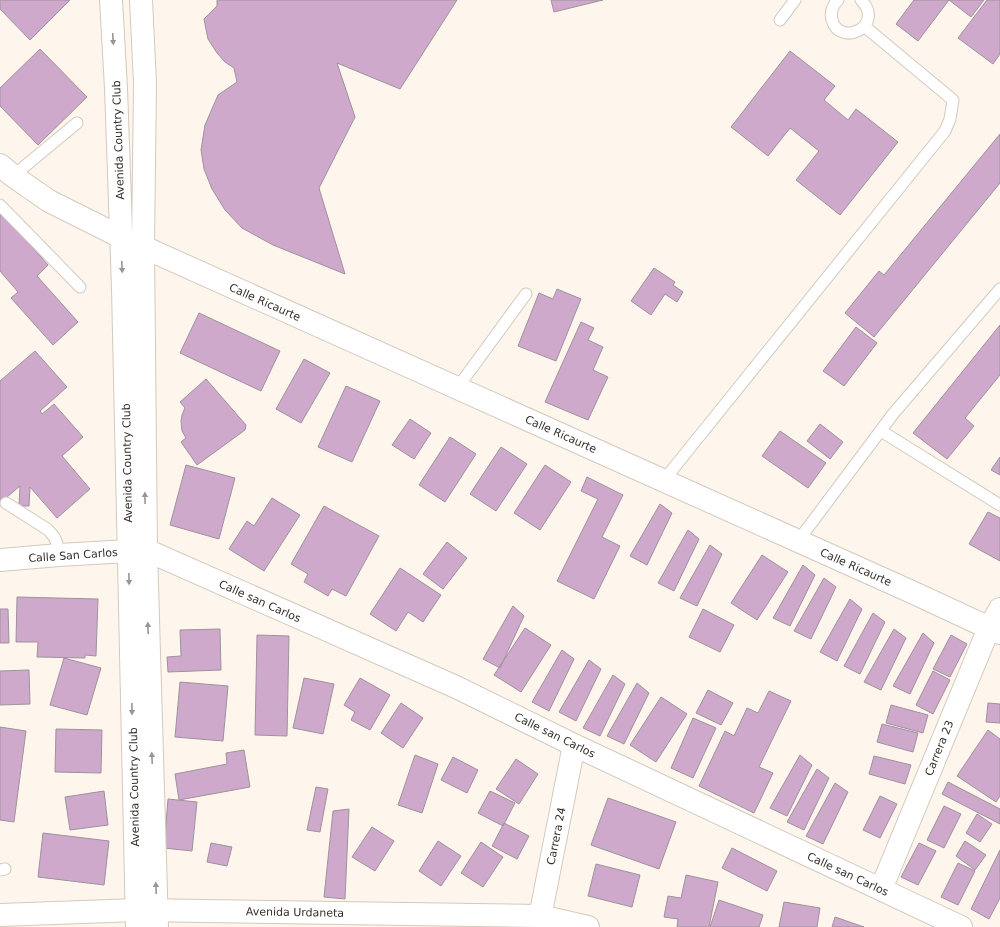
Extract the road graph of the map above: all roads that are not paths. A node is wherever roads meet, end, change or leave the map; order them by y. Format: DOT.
graph roads {
  1 [pos="111,0"];
  2 [pos="141,0"];
  3 [pos="795,0"];
  4 [pos="861,0"];
  5 [pos="834,1"];
  6 [pos="780,20"];
  7 [pos="864,26"];
  8 [pos="77,124"];
  9 [pos="7,171"];
  10 [pos="0,205"];
  11 [pos="121,237"];
  12 [pos="143,246"];
  13 [pos="80,287"];
  14 [pos="1000,289"];
  15 [pos="526,294"];
  16 [pos="458,387"];
  17 [pos="881,431"];
  18 [pos="664,480"];
  19 [pos="6,503"];
  20 [pos="1000,505"];
  21 [pos="798,541"];
  22 [pos="137,550"];
  23 [pos="59,555"];
  24 [pos="0,560"];
  25 [pos="1000,609"];
  26 [pos="994,630"];
  27 [pos="574,745"];
  28 [pos="881,889"];
  29 [pos="0,915"];
  30 [pos="147,918"];
  31 [pos="539,922"];
  32 [pos="957,926"];
  33 [pos="588,927"];
  1 -- 11 [label="street, Avenida Country Club, one-way"];
  2 -- 12 [label="street, Avenida Country Club"];
  3 -- 6 [label="lane"];
  4 -- 7 [label="lane"];
  5 -- 7 [label="lane"];
  7 -- 18 [label="lane"];
  8 -- 9 [label="lane"];
  9 -- 11 [label="street, Calle Ricaurte"];
  10 -- 13 [label="lane"];
  11 -- 12 [label="street, Calle Ricaurte"];
  11 -- 22 [label="street, Avenida Country Club, one-way"];
  12 -- 16 [label="street, Calle Ricaurte"];
  22 -- 12 [label="street, Avenida Country Club, one-way"];
  14 -- 17 [label="lane"];
  15 -- 16 [label="lane"];
  16 -- 18 [label="street, Calle Ricaurte"];
  17 -- 20 [label="lane"];
  17 -- 21 [label="lane"];
  18 -- 21 [label="street, Calle Ricaurte"];
  19 -- 23 [label="lane"];
  21 -- 26 [label="street, Calle Ricaurte"];
  22 -- 23 [label="street, Calle San Carlos"];
  22 -- 27 [label="street, Calle san Carlos"];
  22 -- 30 [label="street, Avenida Country Club"];
  23 -- 24 [label="street, Calle San Carlos"];
  25 -- 26 [label="street, Carrera 23"];
  26 -- 28 [label="street, Carrera 23"];
  27 -- 28 [label="street, Calle san Carlos"];
  27 -- 31 [label="street, Carrera 24"];
  28 -- 32 [label="street, Calle san Carlos"];
  29 -- 30 [label="street, Avenida Urdaneta"];
  30 -- 31 [label="street, Avenida Urdaneta"];
  31 -- 33 [label="street, Avenida Urdaneta"];
}
